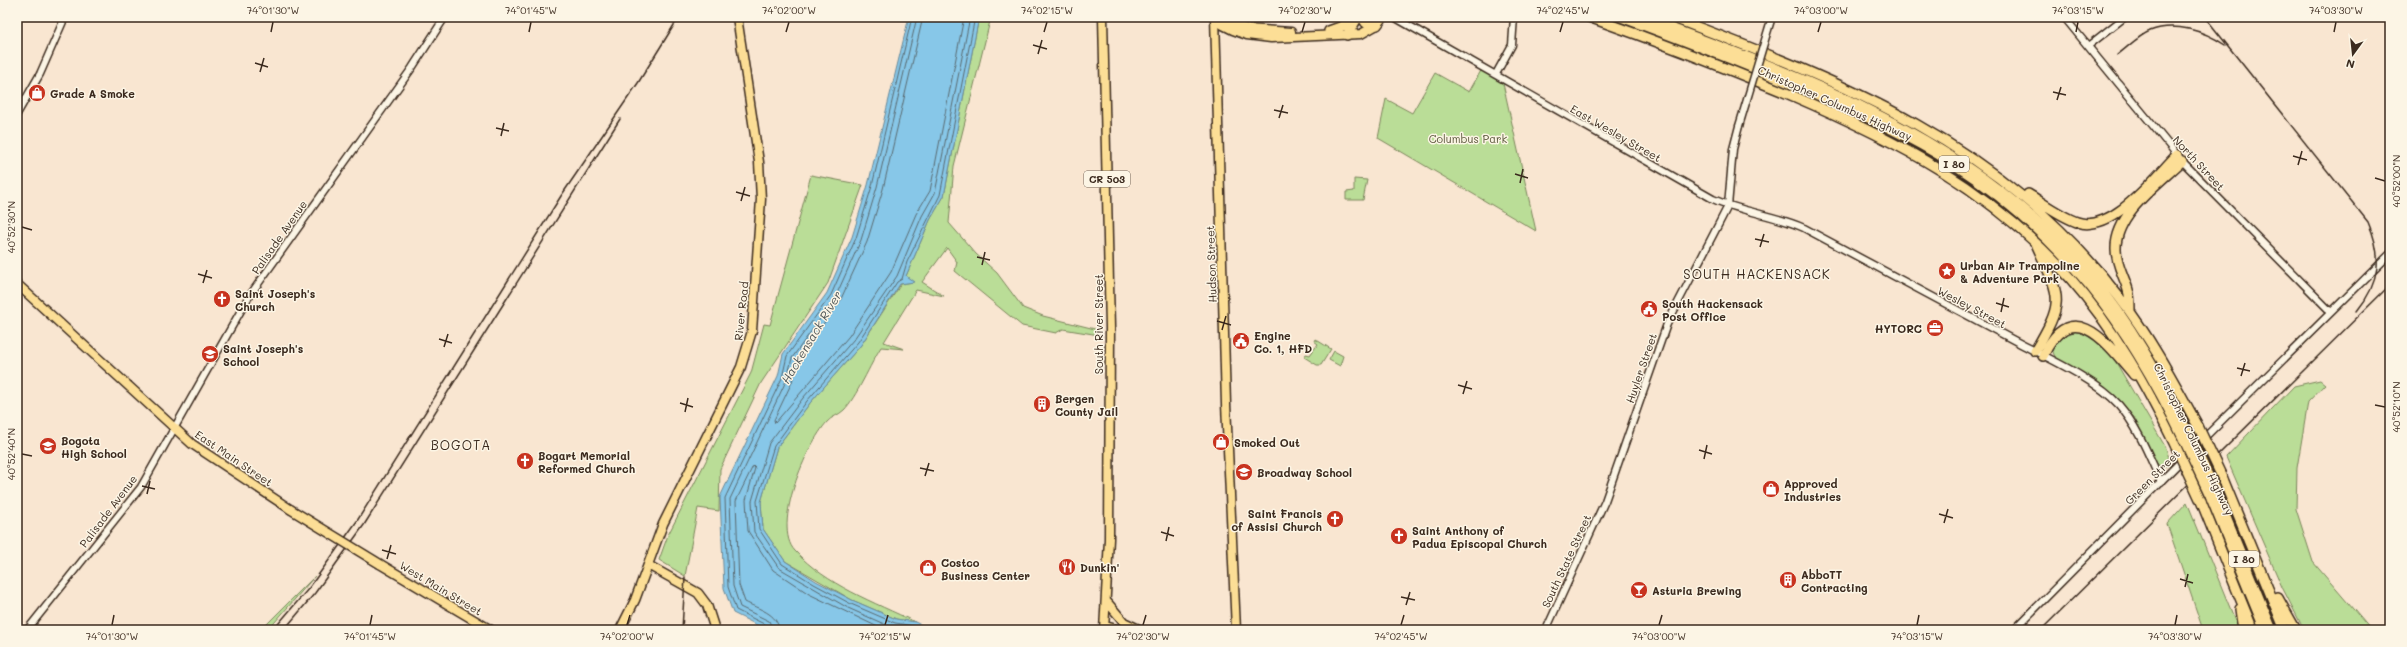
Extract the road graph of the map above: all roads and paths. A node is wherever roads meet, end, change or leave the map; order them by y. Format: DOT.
graph roads {
  1 [pos="65,17"];
  2 [pos="445,17"];
  3 [pos="737,17"];
  4 [pos="1103,17"];
  5 [pos="1215,17"];
  6 [pos="1351,17"];
  7 [pos="1358,17"];
  8 [pos="1362,17"];
  9 [pos="1383,17"];
  10 [pos="1514,17"];
  11 [pos="1589,17"];
  12 [pos="1621,17"];
  13 [pos="1642,17"];
  14 [pos="1671,17"];
  15 [pos="2064,17"];
  16 [pos="2125,17"];
  17 [pos="1396,18"];
  18 [pos="1771,18"];
  19 [pos="1375,24"];
  20 [pos="1233,30"];
  21 [pos="1329,31"];
  22 [pos="1348,33"];
  23 [pos="1216,40"];
  24 [pos="2088,46"];
  25 [pos="1496,74"];
  26 [pos="17,114"];
  27 [pos="2180,158"];
  28 [pos="2002,179"];
  29 [pos="1728,206"];
  30 [pos="2035,241"];
  31 [pos="2390,254"];
  32 [pos="17,284"];
  33 [pos="2130,312"];
  34 [pos="2331,312"];
  35 [pos="2039,353"];
  36 [pos="2149,392"];
  37 [pos="174,428"];
  38 [pos="2186,438"];
  39 [pos="2161,482"];
  40 [pos="2211,491"];
  41 [pos="1605,501"];
  42 [pos="380,564"];
  43 [pos="648,565"];
  44 [pos="2265,577"];
  45 [pos="2239,598"];
  46 [pos="1106,602"];
  47 [pos="1104,628"];
  48 [pos="28,630"];
  49 [pos="491,630"];
  50 [pos="620,630"];
  51 [pos="715,630"];
  52 [pos="1120,630"];
  53 [pos="1141,630"];
  54 [pos="1236,630"];
  55 [pos="1546,630"];
  56 [pos="2014,630"];
  57 [pos="2244,630"];
  58 [pos="2252,630"];
  59 [pos="2265,630"];
  60 [pos="2272,630"];
  61 [pos="2285,630"];
  62 [pos="2296,630"];
  1 -- 26 [label="street"];
  2 -- 37 [label="street, Palisade Avenue"];
  3 -- 43 [label="main road, River Road"];
  4 -- 46 [label="main road, South River Street / CR 503"];
  5 -- 20 [label="main road"];
  5 -- 21 [label="main road"];
  5 -- 23 [label="main road, Hudson Street"];
  6 -- 21 [label="highway"];
  7 -- 22 [label="highway"];
  8 -- 19 [label="highway"];
  9 -- 19 [label="highway"];
  10 -- 25 [label="street"];
  11 -- 30 [label="highway, Christopher Columbus Highway / I 80"];
  12 -- 38 [label="highway, Christopher Columbus Highway / I 80"];
  13 -- 38 [label="highway, Christopher Columbus Highway / I 80"];
  14 -- 28 [label="highway, Christopher Columbus Highway / I 80"];
  15 -- 24 [label="street, North Street"];
  16 -- 24 [label="street"];
  17 -- 19 [label="street"];
  17 -- 25 [label="street, East Wesley Street"];
  18 -- 29 [label="street, Huyler Street, bridge"];
  19 -- 22 [label="main road"];
  20 -- 22 [label="main road"];
  20 -- 23 [label="main road"];
  21 -- 22 [label="street"];
  23 -- 54 [label="main road, Hudson Street"];
  24 -- 27 [label="street, North Street"];
  25 -- 29 [label="street, East Wesley Street"];
  27 -- 28 [label="highway"];
  27 -- 33 [label="highway"];
  27 -- 34 [label="street, North Street"];
  28 -- 33 [label="highway, Christopher Columbus Highway / I 80"];
  29 -- 35 [label="street, Wesley Street"];
  29 -- 41 [label="street, Huyler Street"];
  30 -- 35 [label="highway"];
  30 -- 36 [label="highway, Christopher Columbus Highway / I 80"];
  31 -- 34 [label="street, Green Street"];
  32 -- 37 [label="main road, East Main Street"];
  33 -- 44 [label="highway, Christopher Columbus Highway / I 80, bridge"];
  34 -- 39 [label="street, Green Street"];
  35 -- 36 [label="highway"];
  35 -- 39 [label="street, Wesley Street"];
  36 -- 45 [label="highway, Christopher Columbus Highway / I 80, bridge"];
  37 -- 42 [label="main road, East Main Street, bridge"];
  37 -- 48 [label="street, Palisade Avenue"];
  38 -- 40 [label="highway, Christopher Columbus Highway / I 80, bridge"];
  39 -- 56 [label="street, Green Street"];
  40 -- 59 [label="highway, Christopher Columbus Highway / I 80"];
  40 -- 60 [label="highway, Christopher Columbus Highway / I 80"];
  41 -- 55 [label="street, South State Street"];
  42 -- 49 [label="main road, West Main Street"];
  43 -- 50 [label="main road, River Road"];
  43 -- 51 [label="main road"];
  44 -- 61 [label="highway, Christopher Columbus Highway / I 80"];
  44 -- 62 [label="highway"];
  45 -- 57 [label="highway"];
  45 -- 58 [label="highway, Christopher Columbus Highway / I 80"];
  46 -- 47 [label="main road, South River Street / CR 503"];
  46 -- 53 [label="main road"];
  47 -- 52 [label="main road"];
}
